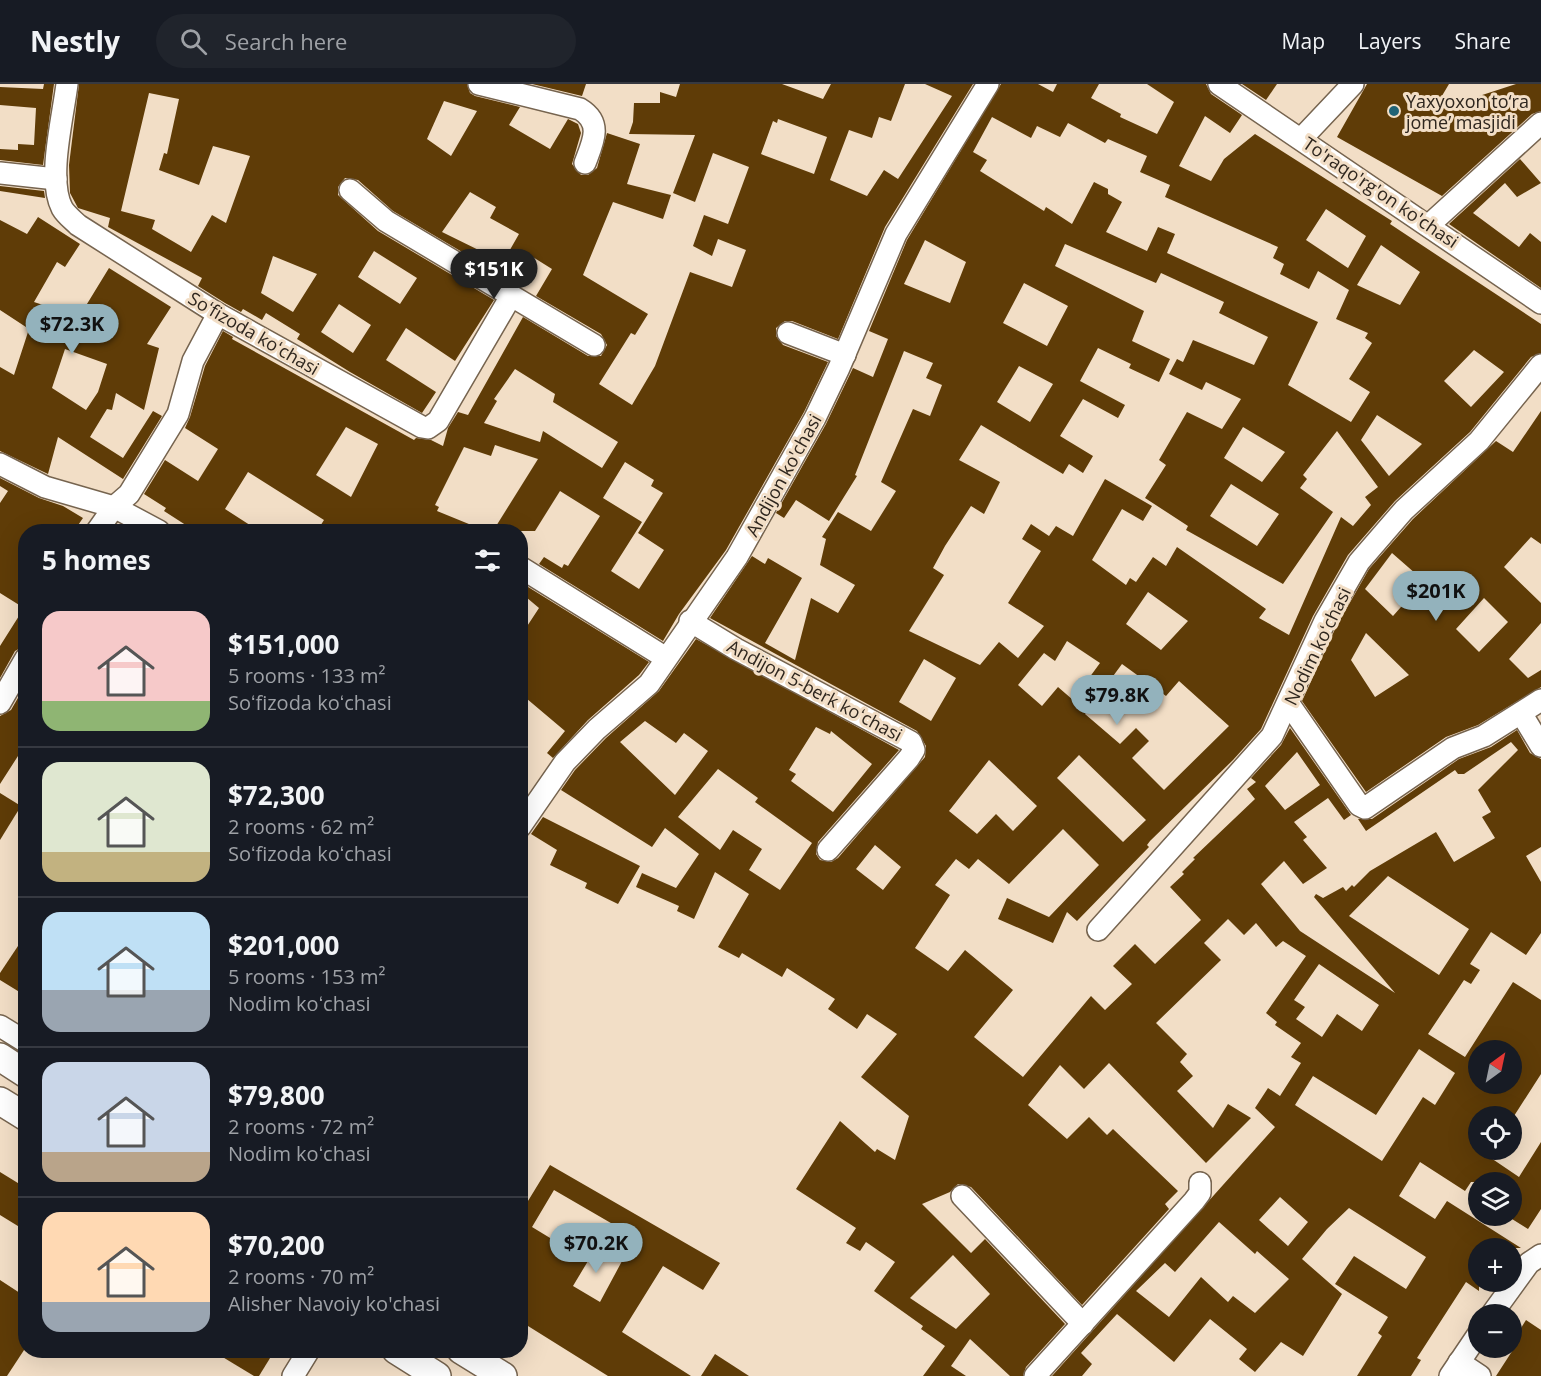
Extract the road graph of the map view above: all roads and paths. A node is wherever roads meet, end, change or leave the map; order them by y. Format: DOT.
graph roads {
  1 [pos="67,84"];
  2 [pos="479,84"];
  3 [pos="988,84"];
  4 [pos="1219,84"];
  5 [pos="1353,84"];
  6 [pos="1541,123"];
  7 [pos="1302,138"];
  8 [pos="585,163"];
  9 [pos="0,173"];
  10 [pos="56,178"];
  11 [pos="350,190"];
  12 [pos="1429,225"];
  13 [pos="511,296"];
  14 [pos="1541,303"];
  15 [pos="218,314"];
  16 [pos="788,333"];
  17 [pos="594,345"];
  18 [pos="845,355"];
  19 [pos="1541,365"];
  20 [pos="0,464"];
  21 [pos="114,507"];
  22 [pos="102,524"];
  23 [pos="146,524"];
  24 [pos="528,572"];
  25 [pos="690,621"];
  26 [pos="666,658"];
  27 [pos="18,672"];
  28 [pos="1541,700"];
  29 [pos="0,703"];
  30 [pos="1289,704"];
  31 [pos="1521,714"];
  32 [pos="1541,746"];
  33 [pos="528,816"];
  34 [pos="828,850"];
  35 [pos="1098,930"];
  36 [pos="0,1026"];
  37 [pos="18,1037"];
  38 [pos="0,1058"];
  39 [pos="18,1069"];
  40 [pos="0,1101"];
  41 [pos="18,1112"];
  42 [pos="1200,1183"];
  43 [pos="962,1196"];
  44 [pos="1541,1255"];
  45 [pos="1499,1304"];
  46 [pos="1083,1323"];
  47 [pos="1468,1349"];
  48 [pos="304,1358"];
  49 [pos="409,1358"];
  50 [pos="474,1358"];
  51 [pos="1454,1369"];
  52 [pos="293,1376"];
  53 [pos="437,1376"];
  54 [pos="503,1376"];
  55 [pos="1035,1376"];
  56 [pos="1480,1376"];
  1 -- 10 [label="street, Soʻfizoda koʻchasi"];
  2 -- 8 [label="street"];
  3 -- 18 [label="street, Andijon ko'chasi"];
  4 -- 7 [label="street, To'raqo'rg'on ko'chasi"];
  5 -- 7 [label="street"];
  6 -- 12 [label="street"];
  7 -- 12 [label="street, To'raqo'rg'on ko'chasi"];
  9 -- 10 [label="street"];
  10 -- 15 [label="street, Soʻfizoda koʻchasi"];
  11 -- 13 [label="street"];
  12 -- 14 [label="street, To'raqo'rg'on ko'chasi"];
  13 -- 15 [label="street, Soʻfizoda koʻchasi"];
  13 -- 17 [label="street"];
  15 -- 21 [label="street"];
  16 -- 18 [label="street"];
  18 -- 25 [label="street, Andijon ko'chasi"];
  19 -- 30 [label="street, Nodim koʻchasi"];
  20 -- 21 [label="street"];
  21 -- 22 [label="street"];
  21 -- 23 [label="street"];
  24 -- 26 [label="street"];
  25 -- 26 [label="street, Andijon ko'chasi"];
  25 -- 34 [label="street, Аndijon 5-berk koʻchasi"];
  26 -- 33 [label="street, Andijon ko'chasi"];
  27 -- 29 [label="street"];
  28 -- 31 [label="street"];
  30 -- 31 [label="street"];
  30 -- 35 [label="street, Nodim koʻchasi"];
  31 -- 32 [label="street"];
  36 -- 37 [label="street"];
  38 -- 39 [label="main road"];
  40 -- 41 [label="main road"];
  42 -- 46 [label="street"];
  43 -- 46 [label="street"];
  44 -- 45 [label="street"];
  46 -- 55 [label="street"];
  47 -- 51 [label="street"];
  48 -- 52 [label="street"];
  49 -- 53 [label="main road"];
  50 -- 54 [label="main road"];
  51 -- 56 [label="street"];
}
